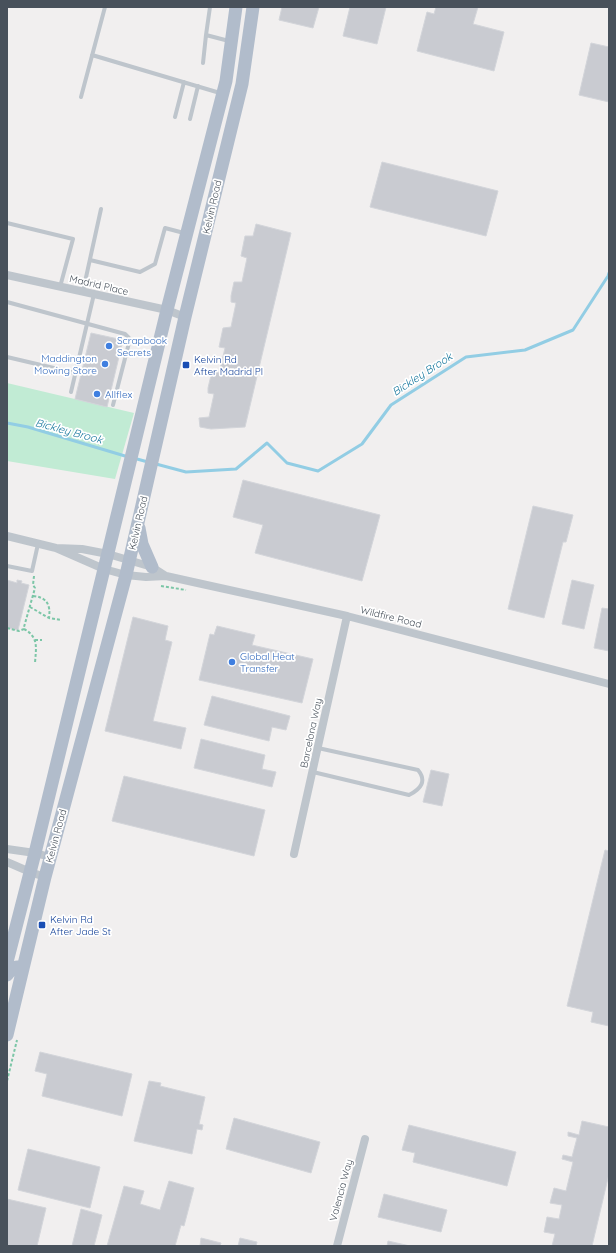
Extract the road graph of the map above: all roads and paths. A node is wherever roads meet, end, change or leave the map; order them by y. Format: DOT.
graph roads {
  1 [pos="105,7"];
  2 [pos="210,7"];
  3 [pos="236,7"];
  4 [pos="253,7"];
  5 [pos="206,35"];
  6 [pos="231,42"];
  7 [pos="92,55"];
  8 [pos="203,63"];
  9 [pos="184,82"];
  10 [pos="198,86"];
  11 [pos="223,94"];
  12 [pos="81,97"];
  13 [pos="175,117"];
  14 [pos="190,119"];
  15 [pos="201,178"];
  16 [pos="218,182"];
  17 [pos="101,209"];
  18 [pos="7,223"];
  19 [pos="187,234"];
  20 [pos="90,260"];
  21 [pos="7,277"];
  22 [pos="60,287"];
  23 [pos="83,292"];
  24 [pos="94,294"];
  25 [pos="7,302"];
  26 [pos="166,310"];
  27 [pos="185,317"];
  28 [pos="87,323"];
  29 [pos="7,357"];
  30 [pos="76,373"];
  31 [pos="71,392"];
  32 [pos="113,405"];
  33 [pos="138,520"];
  34 [pos="7,536"];
  35 [pos="38,544"];
  36 [pos="56,548"];
  37 [pos="108,554"];
  38 [pos="129,560"];
  39 [pos="7,566"];
  40 [pos="152,567"];
  41 [pos="104,569"];
  42 [pos="32,571"];
  43 [pos="126,576"];
  44 [pos="166,576"];
  45 [pos="33,596"];
  46 [pos="30,608"];
  47 [pos="347,616"];
  48 [pos="49,618"];
  49 [pos="61,620"];
  50 [pos="7,628"];
  51 [pos="24,629"];
  52 [pos="35,640"];
  53 [pos="42,640"];
  54 [pos="35,663"];
  55 [pos="609,684"];
  56 [pos="318,748"];
  57 [pos="313,772"];
  58 [pos="7,849"];
  59 [pos="35,853"];
  60 [pos="294,854"];
  61 [pos="50,857"];
  62 [pos="7,862"];
  63 [pos="30,872"];
  64 [pos="45,876"];
  65 [pos="7,962"];
  66 [pos="23,967"];
  67 [pos="7,975"];
  68 [pos="7,1035"];
  69 [pos="365,1139"];
  70 [pos="337,1246"];
  1 -- 7 [label="lane"];
  2 -- 5 [label="lane"];
  3 -- 6 [label="main road, Kelvin Road"];
  4 -- 16 [label="main road, Kelvin Road"];
  5 -- 6 [label="lane"];
  5 -- 8 [label="lane"];
  6 -- 11 [label="main road, Kelvin Road"];
  7 -- 9 [label="lane"];
  7 -- 12 [label="lane"];
  9 -- 10 [label="lane"];
  9 -- 13 [label="lane"];
  10 -- 11 [label="lane"];
  10 -- 14 [label="lane"];
  11 -- 15 [label="main road, Kelvin Road"];
  15 -- 16 [label="main road"];
  15 -- 19 [label="main road, Kelvin Road"];
  16 -- 27 [label="main road, Kelvin Road"];
  17 -- 20 [label="lane"];
  18 -- 22 [label="lane"];
  19 -- 20 [label="lane"];
  19 -- 26 [label="main road, Kelvin Road"];
  20 -- 23 [label="lane"];
  21 -- 22 [label="street, Madrid Place"];
  22 -- 23 [label="street, Madrid Place"];
  23 -- 24 [label="street, Madrid Place"];
  24 -- 26 [label="street, Madrid Place"];
  24 -- 28 [label="lane"];
  25 -- 28 [label="lane"];
  26 -- 27 [label="street, Madrid Place"];
  26 -- 37 [label="main road, Kelvin Road"];
  27 -- 33 [label="main road, Kelvin Road"];
  28 -- 30 [label="lane"];
  28 -- 32 [label="lane"];
  29 -- 30 [label="lane"];
  30 -- 31 [label="lane"];
  33 -- 38 [label="main road, Kelvin Road"];
  33 -- 40 [label="main road"];
  34 -- 35 [label="street, Wildfire Road"];
  35 -- 36 [label="street, Wildfire Road"];
  35 -- 42 [label="lane"];
  36 -- 37 [label="street, Wildfire Road"];
  36 -- 41 [label="street, Wildfire Road"];
  37 -- 38 [label="street, Wildfire Road"];
  37 -- 41 [label="main road, Kelvin Road"];
  38 -- 40 [label="street, Wildfire Road"];
  38 -- 43 [label="main road, Kelvin Road"];
  39 -- 42 [label="lane"];
  40 -- 44 [label="street, Wildfire Road"];
  41 -- 43 [label="street, Wildfire Road"];
  41 -- 59 [label="main road, Kelvin Road"];
  42 -- 45 [label="path"];
  43 -- 44 [label="street, Wildfire Road"];
  43 -- 61 [label="main road, Kelvin Road"];
  44 -- 47 [label="street, Wildfire Road"];
  45 -- 46 [label="path"];
  45 -- 48 [label="path"];
  46 -- 48 [label="path"];
  46 -- 51 [label="path"];
  47 -- 55 [label="street, Wildfire Road"];
  47 -- 56 [label="street, Barcelona Way"];
  48 -- 49 [label="path"];
  50 -- 51 [label="path"];
  51 -- 52 [label="path"];
  52 -- 53 [label="path"];
  52 -- 54 [label="path"];
  56 -- 57 [label="street, Barcelona Way"];
  56 -- 57 [label="lane"];
  57 -- 60 [label="street, Barcelona Way"];
  58 -- 59 [label="street"];
  59 -- 61 [label="street"];
  59 -- 63 [label="main road, Kelvin Road"];
  61 -- 64 [label="main road, Kelvin Road"];
  62 -- 63 [label="street"];
  63 -- 64 [label="street"];
  63 -- 65 [label="main road, Kelvin Road"];
  64 -- 66 [label="main road, Kelvin Road"];
  66 -- 67 [label="main road"];
  66 -- 68 [label="main road, Kelvin Road"];
  69 -- 70 [label="street, Valencia Way"];
}
